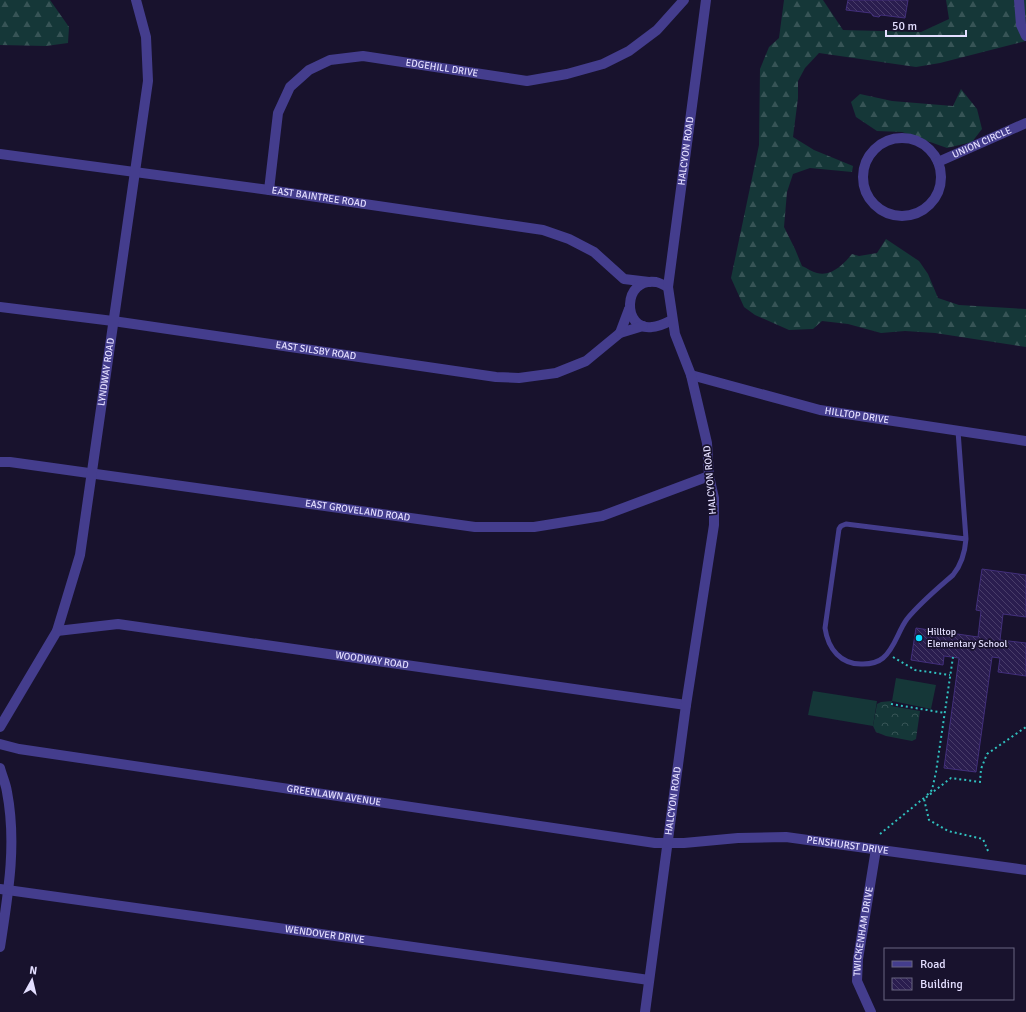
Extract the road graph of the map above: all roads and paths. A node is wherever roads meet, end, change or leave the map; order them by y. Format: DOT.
graph roads {
  1 [pos="136,0"];
  2 [pos="684,0"];
  3 [pos="706,0"];
  4 [pos="1019,0"];
  5 [pos="1026,36"];
  6 [pos="1026,123"];
  7 [pos="0,154"];
  8 [pos="938,162"];
  9 [pos="135,173"];
  10 [pos="269,190"];
  11 [pos="624,279"];
  12 [pos="649,282"];
  13 [pos="668,287"];
  14 [pos="630,305"];
  15 [pos="0,307"];
  16 [pos="672,320"];
  17 [pos="113,321"];
  18 [pos="643,326"];
  19 [pos="620,333"];
  20 [pos="691,374"];
  21 [pos="958,431"];
  22 [pos="1026,441"];
  23 [pos="0,462"];
  24 [pos="92,473"];
  25 [pos="709,476"];
  26 [pos="966,539"];
  27 [pos="57,631"];
  28 [pos="887,654"];
  29 [pos="953,657"];
  30 [pos="950,675"];
  31 [pos="891,704"];
  32 [pos="686,705"];
  33 [pos="945,713"];
  34 [pos="0,727"];
  35 [pos="1026,727"];
  36 [pos="0,744"];
  37 [pos="0,768"];
  38 [pos="924,799"];
  39 [pos="880,834"];
  40 [pos="668,842"];
  41 [pos="876,849"];
  42 [pos="988,851"];
  43 [pos="1026,870"];
  44 [pos="5,889"];
  45 [pos="0,946"];
  46 [pos="649,980"];
  47 [pos="645,1012"];
  48 [pos="871,1012"];
  1 -- 9 [label="street, LYNDWAY ROAD"];
  2 -- 10 [label="street, EDGEHILL DRIVE"];
  3 -- 13 [label="street, HALCYON ROAD"];
  4 -- 5 [label="street"];
  6 -- 8 [label="street, UNION CIRCLE"];
  7 -- 9 [label="street, EAST BAINTREE ROAD"];
  8 -- 8 [label="street"];
  9 -- 10 [label="street, EAST BAINTREE ROAD"];
  9 -- 17 [label="street, LYNDWAY ROAD"];
  10 -- 11 [label="street, EAST BAINTREE ROAD"];
  11 -- 12 [label="street"];
  11 -- 14 [label="street"];
  12 -- 13 [label="street"];
  12 -- 14 [label="street"];
  13 -- 16 [label="street, HALCYON ROAD"];
  14 -- 18 [label="street"];
  14 -- 19 [label="street, EAST SILSBY ROAD"];
  15 -- 17 [label="street, EAST SILSBY ROAD"];
  16 -- 18 [label="street"];
  16 -- 20 [label="street, HALCYON ROAD"];
  17 -- 19 [label="street, EAST SILSBY ROAD"];
  17 -- 24 [label="street, LYNDWAY ROAD"];
  18 -- 19 [label="street, EAST SILSBY ROAD"];
  20 -- 21 [label="street, HILLTOP DRIVE"];
  20 -- 25 [label="street, HALCYON ROAD"];
  21 -- 22 [label="street, HILLTOP DRIVE"];
  21 -- 26 [label="lane"];
  23 -- 24 [label="street, EAST GROVELAND ROAD"];
  24 -- 25 [label="street, EAST GROVELAND ROAD"];
  24 -- 27 [label="street, LYNDWAY ROAD"];
  25 -- 32 [label="street, HALCYON ROAD"];
  26 -- 28 [label="lane"];
  26 -- 28 [label="lane"];
  27 -- 32 [label="street, WOODWAY ROAD"];
  27 -- 34 [label="street, LYNDWAY ROAD"];
  28 -- 30 [label="path"];
  29 -- 30 [label="path"];
  30 -- 33 [label="path"];
  31 -- 33 [label="path"];
  32 -- 40 [label="street, HALCYON ROAD"];
  33 -- 38 [label="path"];
  35 -- 38 [label="path"];
  36 -- 40 [label="street, GREENLAWN AVENUE"];
  37 -- 44 [label="street"];
  38 -- 39 [label="path"];
  38 -- 42 [label="path"];
  40 -- 41 [label="street, PENSHURST DRIVE"];
  40 -- 46 [label="street, HALCYON ROAD"];
  41 -- 43 [label="street, PENSHURST DRIVE"];
  41 -- 48 [label="street, TWICKENHAM DRIVE"];
  44 -- 45 [label="street"];
  44 -- 46 [label="street, WENDOVER DRIVE"];
  46 -- 47 [label="street, HALCYON ROAD"];
}
